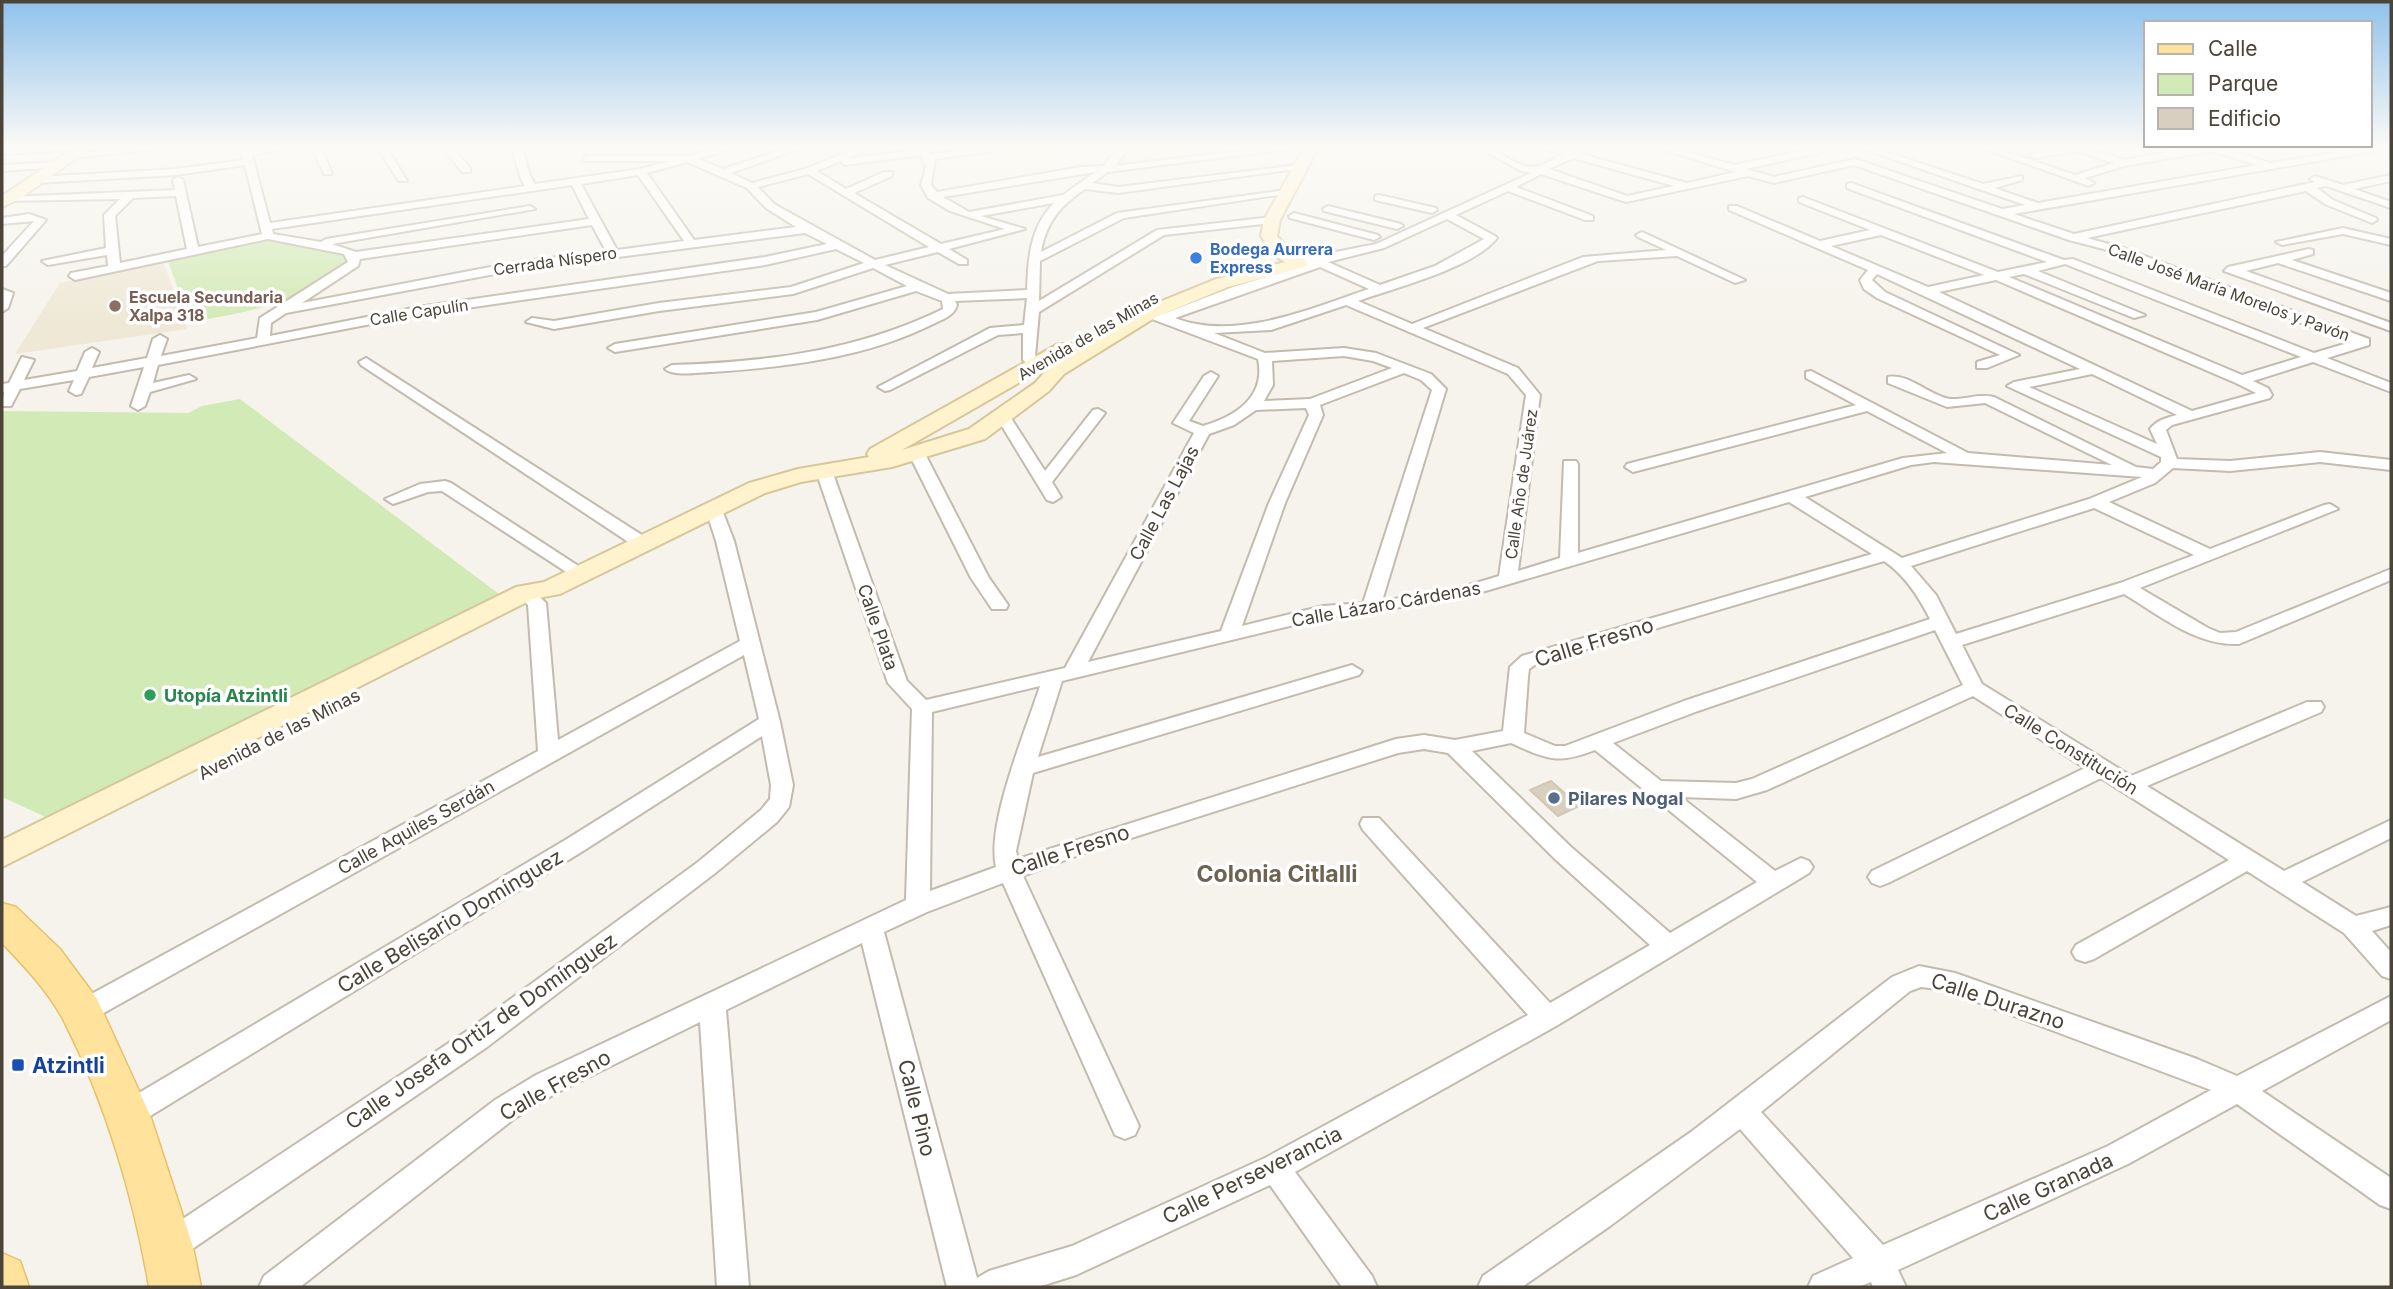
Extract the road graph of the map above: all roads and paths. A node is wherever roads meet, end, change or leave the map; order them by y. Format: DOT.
graph roads {
  1 [pos="118,206"];
  2 [pos="184,206"];
  3 [pos="260,206"];
  4 [pos="377,206"];
  5 [pos="587,206"];
  6 [pos="665,206"];
  7 [pos="771,206"];
  8 [pos="868,206"];
  9 [pos="953,206"];
  10 [pos="1015,206"];
  11 [pos="1057,206"];
  12 [pos="1188,206"];
  13 [pos="1279,206"];
  14 [pos="1415,206"];
  15 [pos="1440,206"];
  16 [pos="1467,206"];
  17 [pos="1557,206"];
  18 [pos="1819,206"];
  19 [pos="1907,206"];
  20 [pos="1980,206"];
  21 [pos="2030,206"];
  22 [pos="2222,206"];
  23 [pos="2339,206"];
  24 [pos="1733,208"];
  25 [pos="530,209"];
  26 [pos="1328,209"];
  27 [pos="1432,210"];
  28 [pos="1972,212"];
  29 [pos="2000,213"];
  30 [pos="967,214"];
  31 [pos="1448,215"];
  32 [pos="1294,216"];
  33 [pos="1588,218"];
  34 [pos="1940,218"];
  35 [pos="1272,220"];
  36 [pos="2372,220"];
  37 [pos="2,221"];
  38 [pos="594,221"];
  39 [pos="1397,226"];
  40 [pos="807,229"];
  41 [pos="1019,229"];
  42 [pos="1883,231"];
  43 [pos="267,232"];
  44 [pos="1039,233"];
  45 [pos="1642,235"];
  46 [pos="1374,237"];
  47 [pos="2073,238"];
  48 [pos="24,240"];
  49 [pos="690,242"];
  50 [pos="2282,242"];
  51 [pos="2391,242"];
  52 [pos="2,243"];
  53 [pos="311,244"];
  54 [pos="838,245"];
  55 [pos="1579,245"];
  56 [pos="1819,245"];
  57 [pos="940,248"];
  58 [pos="530,249"];
  59 [pos="2119,250"];
  60 [pos="112,251"];
  61 [pos="193,252"];
  62 [pos="1678,252"];
  63 [pos="2309,252"];
  64 [pos="613,253"];
  65 [pos="354,256"];
  66 [pos="1603,256"];
  67 [pos="1037,259"];
  68 [pos="2281,260"];
  69 [pos="48,261"];
  70 [pos="765,261"];
  71 [pos="1307,261"];
  72 [pos="963,262"];
  73 [pos="2064,262"];
  74 [pos="2,263"];
  75 [pos="877,263"];
  76 [pos="114,267"];
  77 [pos="1875,269"];
  78 [pos="2024,270"];
  79 [pos="2232,270"];
  80 [pos="775,274"];
  81 [pos="75,276"];
  82 [pos="1996,276"];
  83 [pos="1739,280"];
  84 [pos="2199,280"];
  85 [pos="919,286"];
  86 [pos="1377,288"];
  87 [pos="651,291"];
  88 [pos="1927,291"];
  89 [pos="4,293"];
  90 [pos="1031,294"];
  91 [pos="2391,297"];
  92 [pos="947,298"];
  93 [pos="1343,299"];
  94 [pos="305,301"];
  95 [pos="659,307"];
  96 [pos="2,308"];
  97 [pos="732,308"];
  98 [pos="1033,310"];
  99 [pos="1157,315"];
  100 [pos="2139,315"];
  101 [pos="532,322"];
  102 [pos="1415,327"];
  103 [pos="2391,327"];
  104 [pos="1028,329"];
  105 [pos="1194,330"];
  106 [pos="160,339"];
  107 [pos="263,341"];
  108 [pos="863,346"];
  109 [pos="615,348"];
  110 [pos="894,350"];
  111 [pos="92,352"];
  112 [pos="1264,357"];
  113 [pos="2315,358"];
  114 [pos="27,360"];
  115 [pos="152,362"];
  116 [pos="366,362"];
  117 [pos="1982,365"];
  118 [pos="1047,367"];
  119 [pos="1405,368"];
  120 [pos="672,369"];
  121 [pos="2093,370"];
  122 [pos="84,373"];
  123 [pos="1811,375"];
  124 [pos="1211,376"];
  125 [pos="189,379"];
  126 [pos="1893,380"];
  127 [pos="2241,380"];
  128 [pos="8,386"];
  129 [pos="885,387"];
  130 [pos="2391,388"];
  131 [pos="143,389"];
  132 [pos="76,391"];
  133 [pos="6,402"];
  134 [pos="1312,403"];
  135 [pos="138,406"];
  136 [pos="1254,406"];
  137 [pos="1868,407"];
  138 [pos="1098,412"];
  139 [pos="2189,415"];
  140 [pos="1004,418"];
  141 [pos="1203,432"];
  142 [pos="917,454"];
  143 [pos="1968,458"];
  144 [pos="1570,464"];
  145 [pos="2166,464"];
  146 [pos="861,465"];
  147 [pos="2391,465"];
  148 [pos="1633,467"];
  149 [pos="824,471"];
  150 [pos="2140,473"];
  151 [pos="1044,482"];
  152 [pos="1790,495"];
  153 [pos="1053,496"];
  154 [pos="393,499"];
  155 [pos="2095,502"];
  156 [pos="2330,509"];
  157 [pos="714,510"];
  158 [pos="642,543"];
  159 [pos="2211,556"];
  160 [pos="1893,559"];
  161 [pos="1569,560"];
  162 [pos="580,573"];
  163 [pos="2391,574"];
  164 [pos="1508,579"];
  165 [pos="2126,587"];
  166 [pos="538,594"];
  167 [pos="999,605"];
  168 [pos="1371,608"];
  169 [pos="1941,622"];
  170 [pos="1228,637"];
  171 [pos="1952,642"];
  172 [pos="750,644"];
  173 [pos="1352,671"];
  174 [pos="1063,676"];
  175 [pos="1974,688"];
  176 [pos="922,708"];
  177 [pos="2314,708"];
  178 [pos="770,722"];
  179 [pos="1513,736"];
  180 [pos="1597,741"];
  181 [pos="1455,747"];
  182 [pos="549,754"];
  183 [pos="2103,768"];
  184 [pos="1023,769"];
  185 [pos="2130,785"];
  186 [pos="1655,788"];
  187 [pos="1371,824"];
  188 [pos="2391,828"];
  189 [pos="2,855"];
  190 [pos="2248,860"];
  191 [pos="1801,867"];
  192 [pos="1009,870"];
  193 [pos="2,874"];
  194 [pos="1880,877"];
  195 [pos="2284,881"];
  196 [pos="1773,882"];
  197 [pos="918,905"];
  198 [pos="2391,916"];
  199 [pos="2,918"];
  200 [pos="2353,926"];
  201 [pos="871,928"];
  202 [pos="1668,946"];
  203 [pos="2085,952"];
  204 [pos="2391,969"];
  205 [pos="712,1005"];
  206 [pos="2391,1007"];
  207 [pos="82,1012"];
  208 [pos="1547,1018"];
  209 [pos="2239,1090"];
  210 [pos="1744,1112"];
  211 [pos="127,1115"];
  212 [pos="1125,1126"];
  213 [pos="1275,1168"];
  214 [pos="2391,1195"];
  215 [pos="172,1267"];
  216 [pos="1884,1275"];
  217 [pos="2,1279"];
  218 [pos="3,1287"];
  219 [pos="275,1287"];
  220 [pos="733,1287"];
  221 [pos="963,1287"];
  222 [pos="989,1287"];
  223 [pos="1361,1287"];
  224 [pos="1494,1287"];
  225 [pos="1824,1287"];
  1 -- 60 [label="street"];
  2 -- 61 [label="street"];
  3 -- 43 [label="street"];
  4 -- 43 [label="street"];
  5 -- 38 [label="street"];
  6 -- 49 [label="street"];
  7 -- 40 [label="street"];
  8 -- 57 [label="street"];
  9 -- 30 [label="street"];
  10 -- 30 [label="street"];
  11 -- 44 [label="street"];
  12 -- 67 [label="street"];
  13 -- 35 [label="street"];
  14 -- 27 [label="street"];
  15 -- 27 [label="street, Avenida de las Minas"];
  16 -- 31 [label="street, Avenida de las Minas"];
  17 -- 33 [label="street"];
  18 -- 42 [label="street"];
  19 -- 34 [label="street"];
  20 -- 29 [label="street, Calle José María Morelos y Pavón"];
  21 -- 29 [label="street"];
  22 -- 47 [label="street"];
  23 -- 36 [label="street"];
  24 -- 56 [label="street"];
  25 -- 53 [label="street"];
  26 -- 39 [label="street"];
  27 -- 39 [label="street, Avenida de las Minas"];
  28 -- 34 [label="street"];
  29 -- 47 [label="street, Calle José María Morelos y Pavón"];
  30 -- 41 [label="street"];
  31 -- 71 [label="street, Avenida de las Minas"];
  31 -- 86 [label="street"];
  32 -- 46 [label="street"];
  34 -- 73 [label="street"];
  35 -- 71 [label="street"];
  35 -- 98 [label="street"];
  37 -- 48 [label="street"];
  38 -- 58 [label="street"];
  38 -- 64 [label="street"];
  39 -- 46 [label="street, Avenida de las Minas"];
  40 -- 49 [label="street, Cerrada Níspero"];
  40 -- 54 [label="street"];
  41 -- 44 [label="street"];
  41 -- 57 [label="street"];
  42 -- 56 [label="street"];
  42 -- 82 [label="street"];
  43 -- 53 [label="street"];
  43 -- 61 [label="street"];
  44 -- 67 [label="street"];
  45 -- 62 [label="street"];
  46 -- 71 [label="street, Avenida de las Minas"];
  47 -- 59 [label="street, Calle José María Morelos y Pavón"];
  48 -- 52 [label="street"];
  48 -- 74 [label="street"];
  49 -- 64 [label="street, Cerrada Níspero"];
  50 -- 51 [label="street"];
  53 -- 65 [label="street"];
  54 -- 70 [label="street, Calle Capulín"];
  54 -- 75 [label="street"];
  55 -- 66 [label="street"];
  56 -- 77 [label="street"];
  57 -- 72 [label="street"];
  57 -- 75 [label="street"];
  58 -- 64 [label="street, Cerrada Níspero"];
  58 -- 65 [label="street"];
  58 -- 94 [label="street, Cerrada Níspero"];
  59 -- 73 [label="street"];
  59 -- 84 [label="street, Calle José María Morelos y Pavón"];
  60 -- 69 [label="street"];
  60 -- 76 [label="street"];
  61 -- 76 [label="street"];
  62 -- 66 [label="street"];
  62 -- 83 [label="street"];
  63 -- 68 [label="street"];
  65 -- 94 [label="street"];
  66 -- 102 [label="street"];
  67 -- 90 [label="street"];
  68 -- 79 [label="street"];
  68 -- 91 [label="street"];
  70 -- 80 [label="street"];
  70 -- 107 [label="street, Calle Capulín"];
  71 -- 86 [label="street"];
  71 -- 99 [label="street, Avenida de las Minas"];
  71 -- 118 [label="street, Avenida de las Minas"];
  73 -- 78 [label="street"];
  73 -- 113 [label="street"];
  75 -- 85 [label="street"];
  75 -- 97 [label="street"];
  76 -- 81 [label="street"];
  77 -- 88 [label="street"];
  77 -- 117 [label="street"];
  78 -- 82 [label="street"];
  78 -- 100 [label="street"];
  79 -- 84 [label="street"];
  79 -- 103 [label="street"];
  82 -- 88 [label="street"];
  82 -- 127 [label="street"];
  84 -- 113 [label="street, Calle José María Morelos y Pavón"];
  85 -- 92 [label="street"];
  85 -- 97 [label="street"];
  86 -- 93 [label="street"];
  87 -- 95 [label="street"];
  88 -- 121 [label="street"];
  89 -- 96 [label="street"];
  90 -- 92 [label="street"];
  90 -- 98 [label="street"];
  92 -- 108 [label="street"];
  93 -- 102 [label="street, Calle Año de Juárez"];
  93 -- 105 [label="street"];
  94 -- 107 [label="street, Cerrada Níspero"];
  95 -- 97 [label="street"];
  95 -- 101 [label="street"];
  97 -- 109 [label="street"];
  98 -- 104 [label="street"];
  99 -- 105 [label="street"];
  99 -- 118 [label="street, Avenida de las Minas"];
  102 -- 164 [label="street, Calle Año de Juárez"];
  104 -- 118 [label="street"];
  104 -- 129 [label="street"];
  105 -- 112 [label="street"];
  106 -- 115 [label="street"];
  107 -- 115 [label="street, Calle Capulín"];
  108 -- 110 [label="street"];
  108 -- 120 [label="street"];
  111 -- 122 [label="street"];
  112 -- 119 [label="street"];
  112 -- 136 [label="street"];
  113 -- 127 [label="street"];
  113 -- 130 [label="street"];
  114 -- 128 [label="street"];
  115 -- 122 [label="street, Calle Capulín"];
  115 -- 131 [label="street"];
  116 -- 158 [label="street"];
  118 -- 140 [label="street, Avenida de las Minas"];
  118 -- 146 [label="street, Avenida de las Minas"];
  119 -- 134 [label="street"];
  119 -- 168 [label="street"];
  121 -- 139 [label="street"];
  121 -- 145 [label="street"];
  122 -- 128 [label="street, Calle Capulín"];
  122 -- 132 [label="street"];
  123 -- 137 [label="street"];
  124 -- 141 [label="street"];
  125 -- 131 [label="street"];
  126 -- 150 [label="street"];
  127 -- 139 [label="street"];
  128 -- 133 [label="street"];
  131 -- 135 [label="street"];
  134 -- 136 [label="street"];
  134 -- 170 [label="street"];
  136 -- 141 [label="street, Calle Las Lajas"];
  137 -- 143 [label="street"];
  137 -- 148 [label="street"];
  138 -- 151 [label="street"];
  139 -- 145 [label="street"];
  140 -- 142 [label="street, Avenida de las Minas"];
  140 -- 151 [label="street"];
  141 -- 174 [label="street, Calle Las Lajas"];
  142 -- 146 [label="street, Avenida de las Minas"];
  142 -- 167 [label="street"];
  143 -- 150 [label="street, Calle Lázaro Cárdenas"];
  143 -- 152 [label="street, Calle Lázaro Cárdenas"];
  144 -- 161 [label="street"];
  145 -- 147 [label="street, Calle Lázaro Cárdenas"];
  145 -- 150 [label="street, Calle Lázaro Cárdenas"];
  145 -- 155 [label="street, Calle Fresno"];
  146 -- 149 [label="street, Avenida de las Minas"];
  149 -- 157 [label="street, Avenida de las Minas"];
  149 -- 176 [label="street, Calle Plata"];
  151 -- 153 [label="street"];
  152 -- 160 [label="street"];
  152 -- 161 [label="street, Calle Lázaro Cárdenas"];
  154 -- 162 [label="street"];
  155 -- 159 [label="street"];
  155 -- 160 [label="street, Calle Fresno"];
  156 -- 159 [label="street"];
  157 -- 158 [label="street, Avenida de las Minas"];
  157 -- 172 [label="street"];
  158 -- 162 [label="street, Avenida de las Minas"];
  159 -- 165 [label="street"];
  160 -- 169 [label="street"];
  160 -- 179 [label="street, Calle Fresno"];
  161 -- 164 [label="street, Calle Lázaro Cárdenas"];
  162 -- 166 [label="street, Avenida de las Minas"];
  163 -- 165 [label="street"];
  164 -- 168 [label="street, Calle Lázaro Cárdenas"];
  165 -- 171 [label="street"];
  166 -- 182 [label="street"];
  166 -- 189 [label="street, Avenida de las Minas"];
  166 -- 193 [label="street, Avenida de las Minas"];
  168 -- 170 [label="street, Calle Lázaro Cárdenas"];
  169 -- 171 [label="street"];
  169 -- 180 [label="street"];
  170 -- 174 [label="street, Calle Lázaro Cárdenas"];
  171 -- 175 [label="street"];
  172 -- 178 [label="street"];
  172 -- 182 [label="street, Calle Aquiles Serdán"];
  173 -- 184 [label="street"];
  174 -- 176 [label="street, Calle Lázaro Cárdenas"];
  174 -- 184 [label="street, Calle Las Lajas"];
  175 -- 183 [label="street, Calle Constitución"];
  175 -- 186 [label="street"];
  176 -- 197 [label="street"];
  177 -- 185 [label="street"];
  178 -- 211 [label="street, Calle Belisario Domínguez"];
  178 -- 215 [label="street, Calle Josefa Ortiz de Domínguez"];
  179 -- 180 [label="street"];
  179 -- 181 [label="street, Calle Fresno"];
  180 -- 186 [label="street"];
  181 -- 192 [label="street, Calle Fresno"];
  181 -- 202 [label="street"];
  182 -- 207 [label="street, Calle Aquiles Serdán"];
  183 -- 185 [label="street, Calle Constitución"];
  183 -- 194 [label="street"];
  184 -- 192 [label="street, Calle Las Lajas"];
  185 -- 190 [label="street, Calle Constitución"];
  186 -- 196 [label="street"];
  187 -- 208 [label="street"];
  188 -- 195 [label="street"];
  190 -- 195 [label="street, Calle Constitución"];
  190 -- 203 [label="street"];
  191 -- 196 [label="street"];
  192 -- 197 [label="street, Calle Fresno"];
  192 -- 212 [label="street"];
  195 -- 200 [label="street, Calle Constitución"];
  196 -- 202 [label="street"];
  197 -- 201 [label="street, Calle Fresno"];
  198 -- 200 [label="street"];
  199 -- 207 [label="main road"];
  200 -- 204 [label="street, Calle Constitución"];
  201 -- 205 [label="street, Calle Fresno"];
  201 -- 221 [label="street, Calle Pino"];
  202 -- 208 [label="street"];
  205 -- 219 [label="street, Calle Fresno"];
  205 -- 220 [label="street"];
  206 -- 209 [label="street, Calle Granada"];
  207 -- 211 [label="main road"];
  208 -- 213 [label="street, Calle Perseverancia"];
  209 -- 210 [label="street, Calle Durazno"];
  209 -- 214 [label="street, Calle Durazno"];
  209 -- 216 [label="street, Calle Granada"];
  210 -- 216 [label="street"];
  210 -- 224 [label="street, Calle Durazno"];
  211 -- 215 [label="main road"];
  213 -- 222 [label="street, Calle Perseverancia"];
  213 -- 223 [label="street"];
  216 -- 225 [label="street, Calle Granada"];
  217 -- 218 [label="main road"];
}
